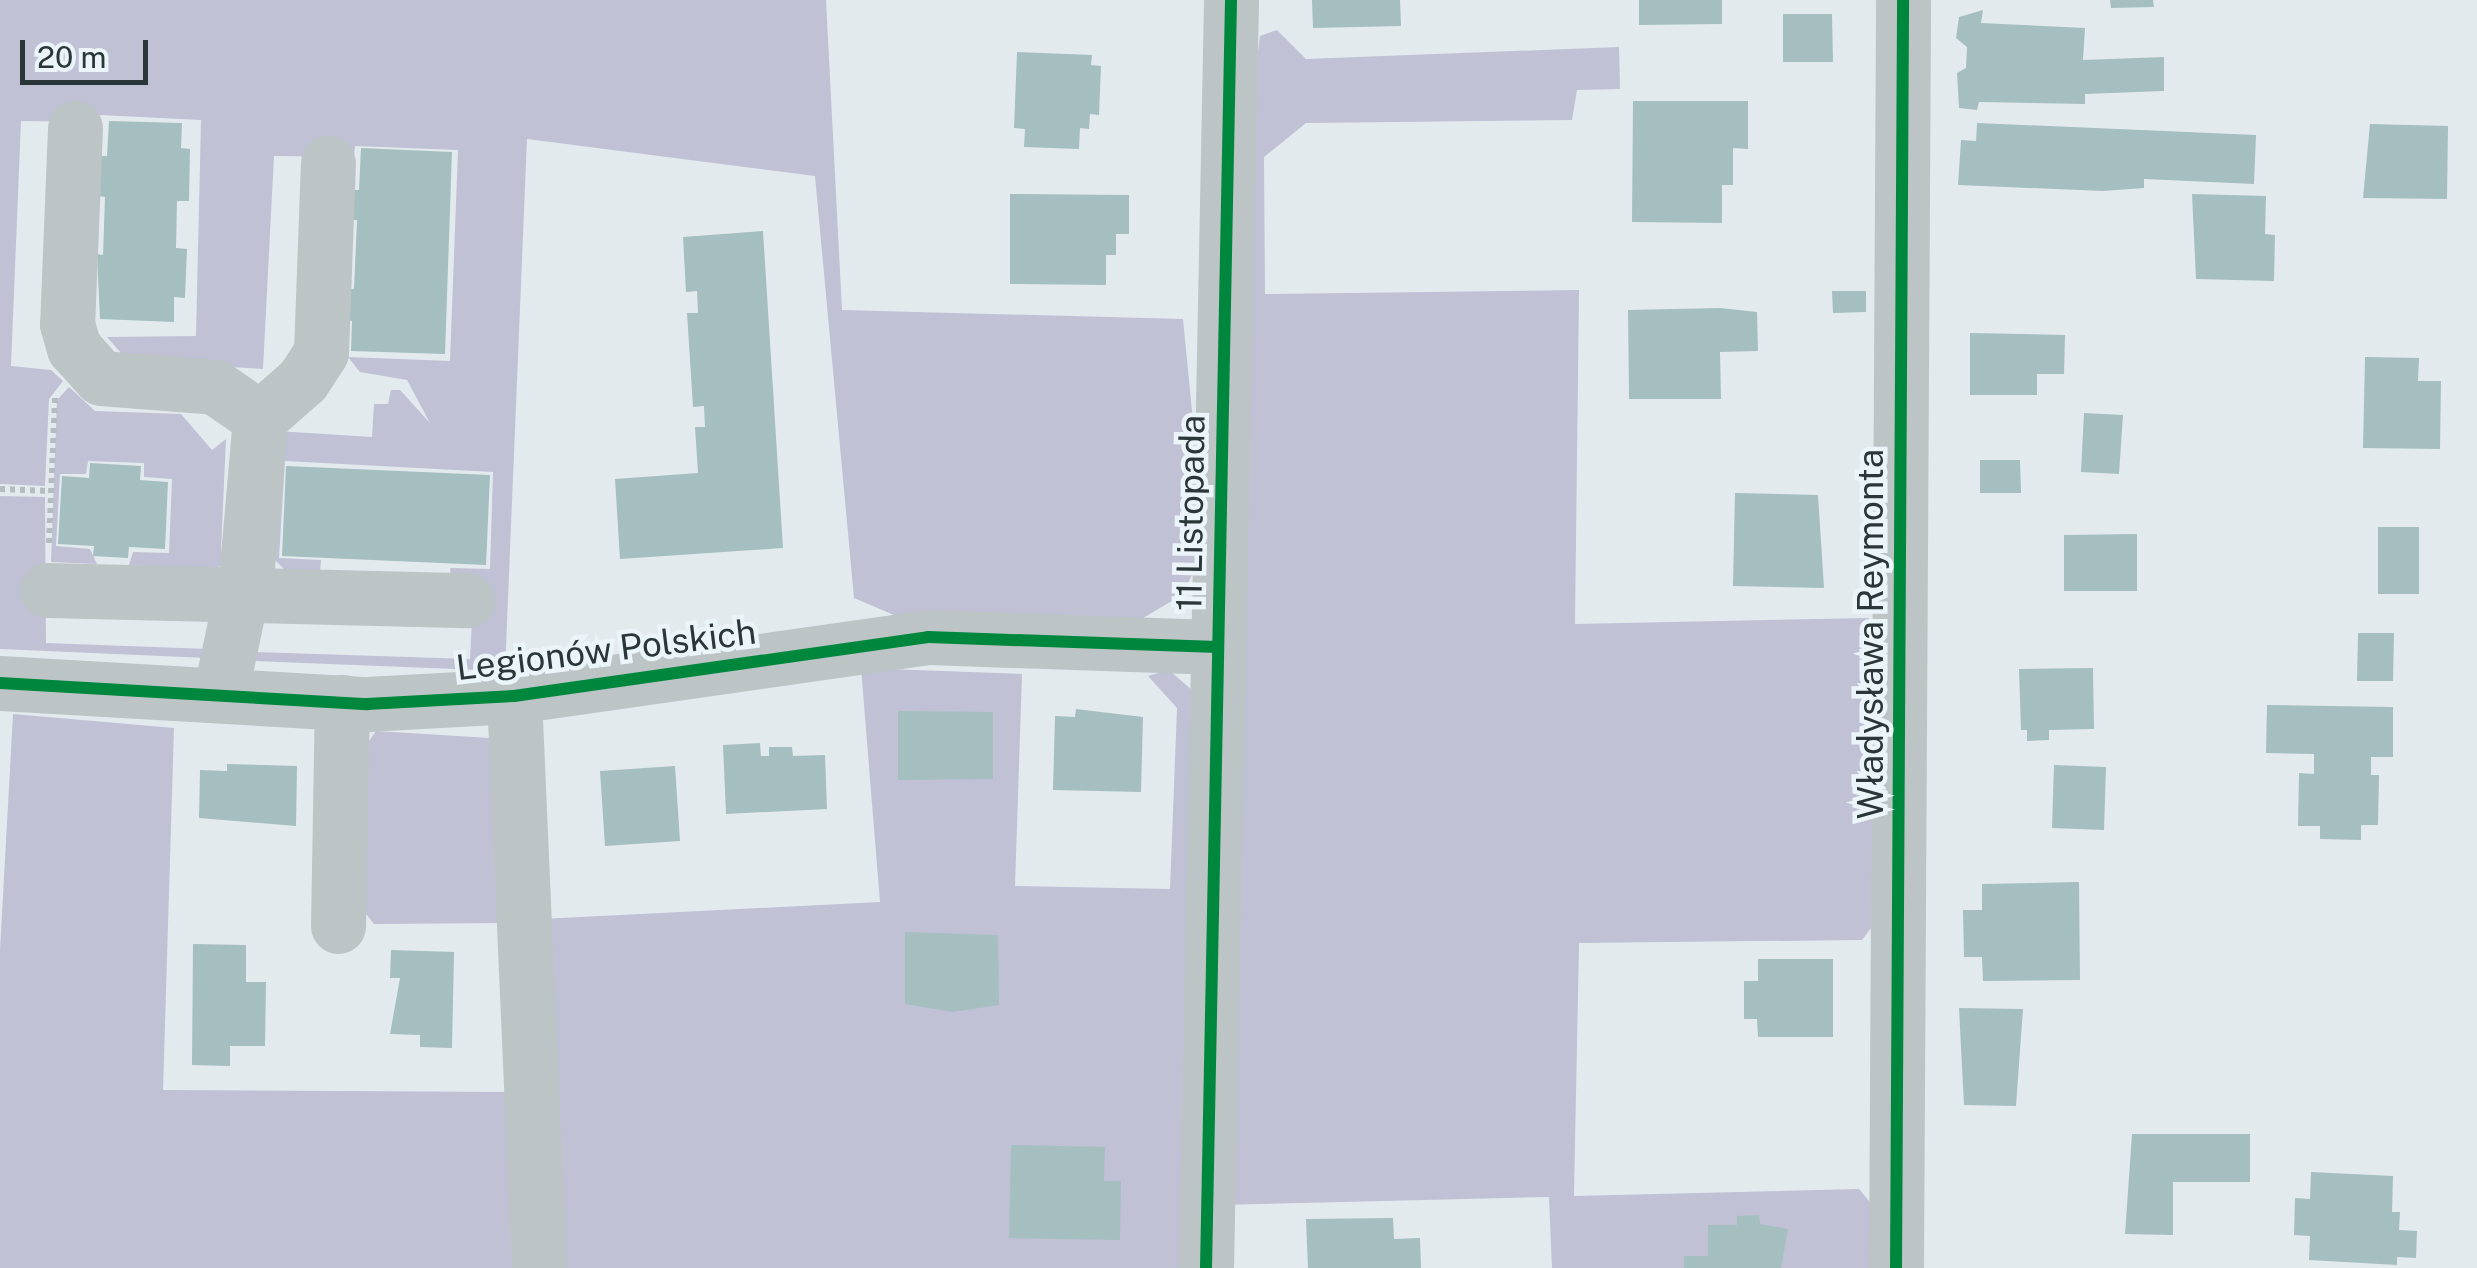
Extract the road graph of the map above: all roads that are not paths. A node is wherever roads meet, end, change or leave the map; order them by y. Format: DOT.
graph roads {
  1 [pos="1231,0"];
  2 [pos="1904,0"];
  3 [pos="75,128"];
  4 [pos="328,163"];
  5 [pos="260,418"];
  6 [pos="48,590"];
  7 [pos="240,590"];
  8 [pos="466,600"];
  9 [pos="1218,647"];
  10 [pos="0,683"];
  11 [pos="220,695"];
  12 [pos="514,696"];
  13 [pos="342,702"];
  14 [pos="338,926"];
  15 [pos="539,1268"];
  16 [pos="1206,1268"];
  17 [pos="1896,1268"];
  1 -- 9 [label="street, 11 Listopada"];
  2 -- 17 [label="street, Władysława Reymonta"];
  3 -- 5 [label="street"];
  4 -- 5 [label="street"];
  5 -- 7 [label="street"];
  6 -- 7 [label="street"];
  7 -- 8 [label="street"];
  7 -- 11 [label="street"];
  9 -- 12 [label="street, Legionów Polskich"];
  9 -- 16 [label="street, 11 Listopada"];
  10 -- 11 [label="street, Legionów Polskich"];
  11 -- 13 [label="street, Legionów Polskich"];
  12 -- 13 [label="street, Legionów Polskich"];
  12 -- 15 [label="street"];
  13 -- 14 [label="street"];
}
